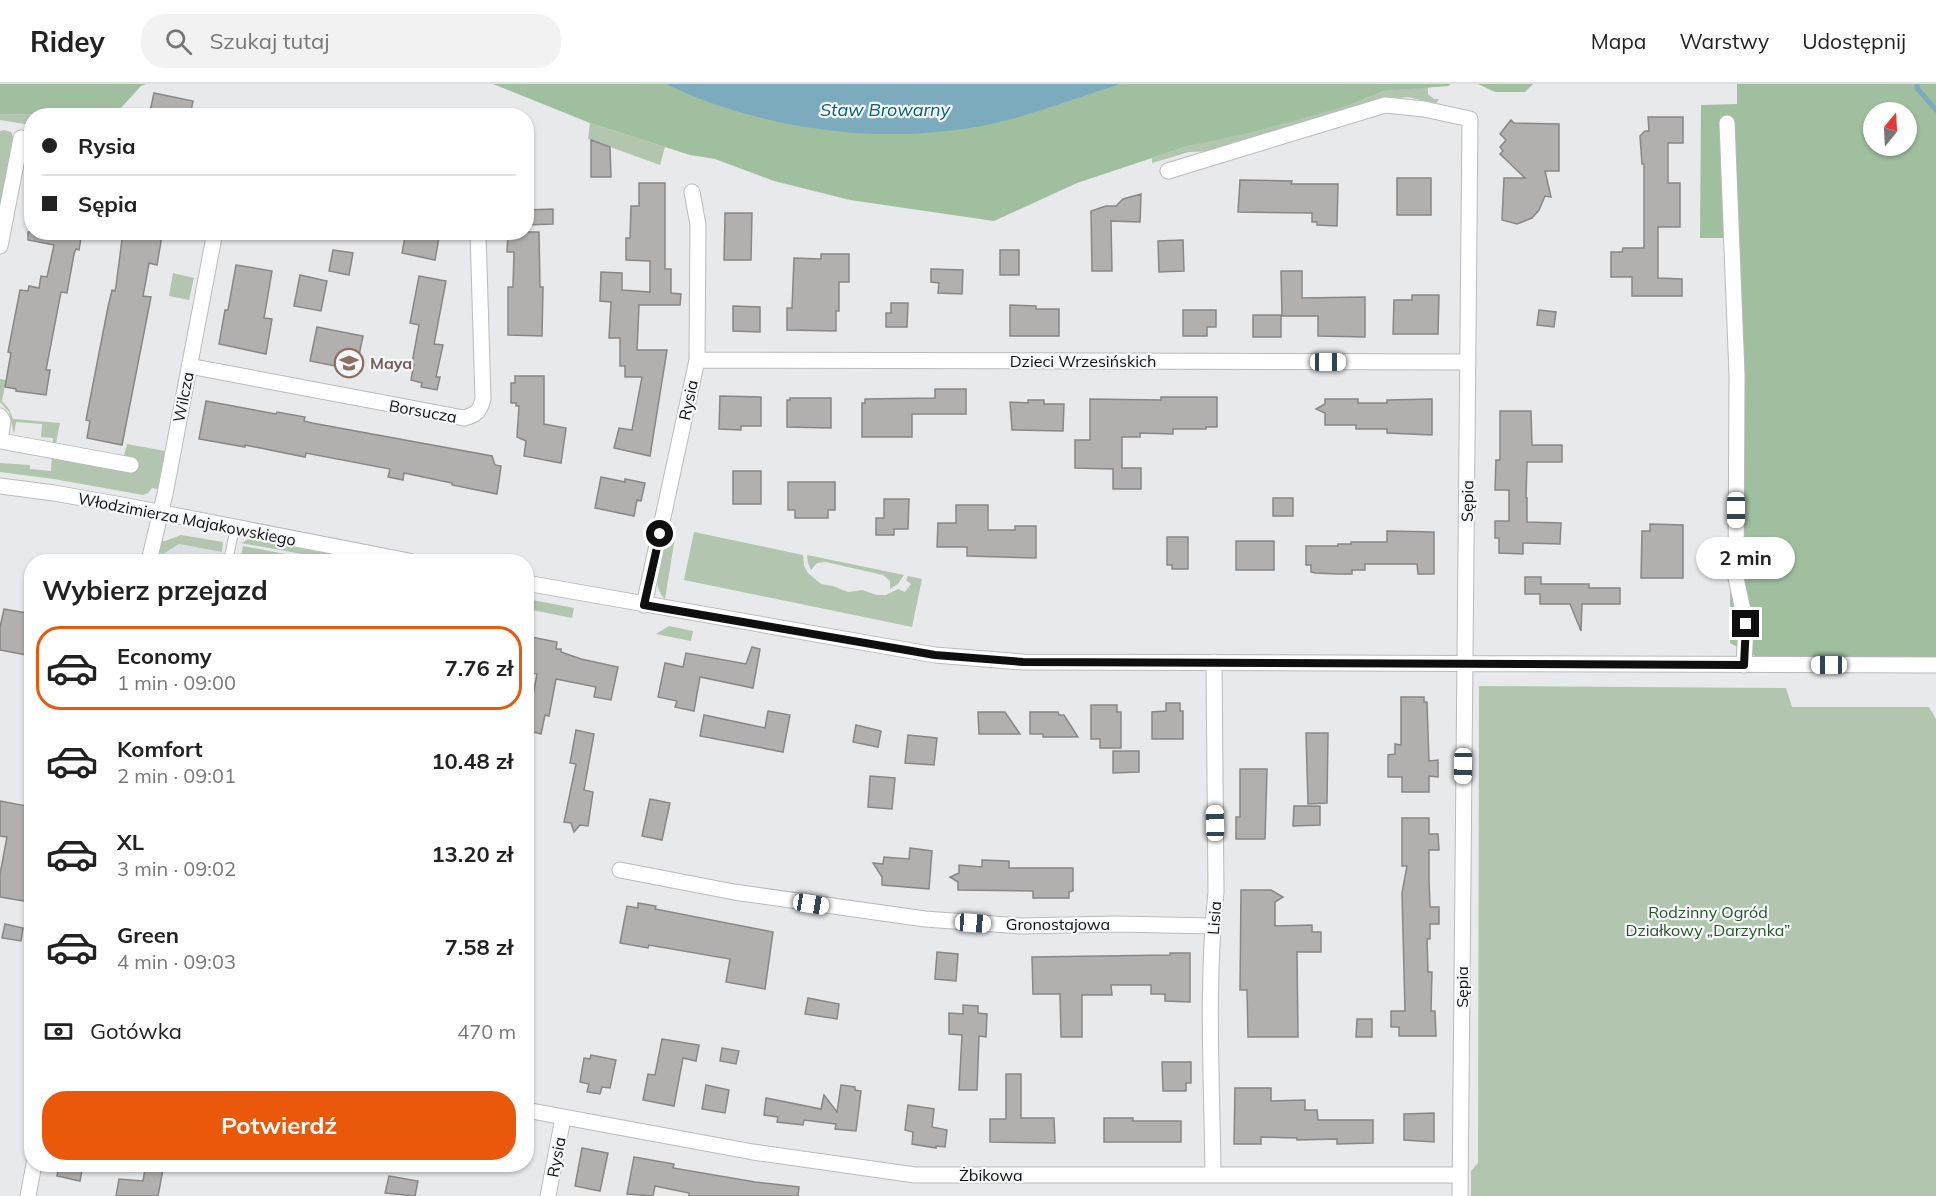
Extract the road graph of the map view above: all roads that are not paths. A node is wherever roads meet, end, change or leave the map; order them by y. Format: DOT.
graph roads {
  1 [pos="1727,123"];
  2 [pos="21,138"];
  3 [pos="1168,171"];
  4 [pos="692,192"];
  5 [pos="213,240"];
  6 [pos="478,240"];
  7 [pos="0,246"];
  8 [pos="697,360"];
  9 [pos="1468,362"];
  10 [pos="189,366"];
  11 [pos="0,416"];
  12 [pos="1,441"];
  13 [pos="131,465"];
  14 [pos="0,486"];
  15 [pos="160,513"];
  16 [pos="235,528"];
  17 [pos="151,554"];
  18 [pos="229,554"];
  19 [pos="372,554"];
  20 [pos="534,584"];
  21 [pos="644,605"];
  22 [pos="1214,662"];
  23 [pos="1465,663"];
  24 [pos="1744,665"];
  25 [pos="1936,665"];
  26 [pos="620,870"];
  27 [pos="1213,926"];
  28 [pos="534,1112"];
  29 [pos="563,1118"];
  30 [pos="32,1172"];
  31 [pos="1213,1175"];
  32 [pos="1460,1175"];
  33 [pos="28,1196"];
  34 [pos="548,1196"];
  35 [pos="1460,1196"];
  1 -- 24 [label="street"];
  2 -- 7 [label="street"];
  3 -- 9 [label="street, Sępia"];
  4 -- 8 [label="street, Rysia"];
  5 -- 10 [label="street, Wilcza"];
  6 -- 10 [label="street, Borsucza"];
  8 -- 9 [label="street, Dzieci Wrzesińskich"];
  8 -- 21 [label="street, Rysia"];
  9 -- 23 [label="street, Sępia"];
  10 -- 15 [label="street, Wilcza"];
  11 -- 12 [label="street"];
  12 -- 13 [label="street"];
  14 -- 15 [label="street, Włodzimierza Majakowskiego"];
  15 -- 16 [label="street, Włodzimierza Majakowskiego"];
  15 -- 17 [label="street, Wilcza"];
  16 -- 18 [label="lane"];
  16 -- 19 [label="street, Włodzimierza Majakowskiego"];
  20 -- 21 [label="street"];
  21 -- 22 [label="street"];
  22 -- 23 [label="street"];
  22 -- 27 [label="street, Lisia"];
  23 -- 24 [label="street"];
  23 -- 32 [label="street, Sępia"];
  24 -- 25 [label="street"];
  26 -- 27 [label="street, Gronostajowa"];
  27 -- 31 [label="street, Lisia"];
  28 -- 29 [label="street, Żbikowa"];
  29 -- 31 [label="street, Żbikowa"];
  29 -- 34 [label="street, Rysia"];
  30 -- 33 [label="street"];
  31 -- 32 [label="street, Żbikowa"];
  32 -- 35 [label="street, Sępia"];
}
